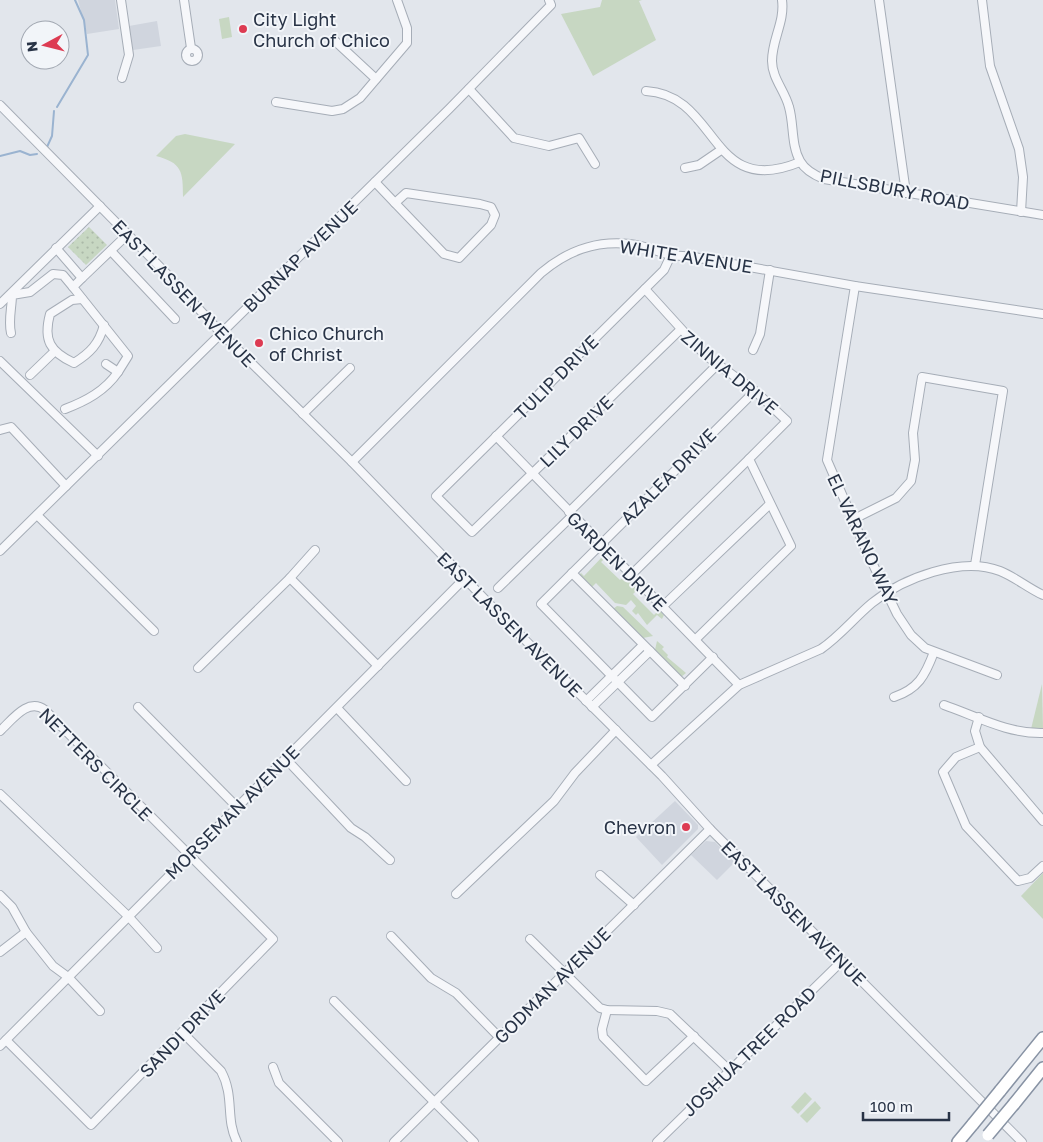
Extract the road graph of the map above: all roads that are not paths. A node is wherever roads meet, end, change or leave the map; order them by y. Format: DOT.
graph roads {
  1 [pos="121,0"];
  2 [pos="184,0"];
  3 [pos="397,0"];
  4 [pos="549,0"];
  5 [pos="782,0"];
  6 [pos="880,0"];
  7 [pos="982,0"];
  8 [pos="334,40"];
  9 [pos="191,45"];
  10 [pos="122,78"];
  11 [pos="376,79"];
  12 [pos="469,89"];
  13 [pos="646,91"];
  14 [pos="276,102"];
  15 [pos="0,105"];
  16 [pos="721,150"];
  17 [pos="800,162"];
  18 [pos="595,164"];
  19 [pos="685,168"];
  20 [pos="376,182"];
  21 [pos="906,193"];
  22 [pos="395,203"];
  23 [pos="100,206"];
  24 [pos="1021,212"];
  25 [pos="1043,215"];
  26 [pos="128,234"];
  27 [pos="56,248"];
  28 [pos="111,251"];
  29 [pos="671,255"];
  30 [pos="770,270"];
  31 [pos="82,278"];
  32 [pos="855,286"];
  33 [pos="73,287"];
  34 [pos="645,289"];
  35 [pos="12,295"];
  36 [pos="82,299"];
  37 [pos="0,304"];
  38 [pos="1043,314"];
  39 [pos="175,319"];
  40 [pos="104,326"];
  41 [pos="680,330"];
  42 [pos="11,333"];
  43 [pos="221,333"];
  44 [pos="753,350"];
  45 [pos="55,351"];
  46 [pos="0,361"];
  47 [pos="106,364"];
  48 [pos="716,366"];
  49 [pos="350,368"];
  50 [pos="118,372"];
  51 [pos="30,374"];
  52 [pos="755,391"];
  53 [pos="65,409"];
  54 [pos="303,414"];
  55 [pos="0,430"];
  56 [pos="496,436"];
  57 [pos="98,456"];
  58 [pos="749,459"];
  59 [pos="352,462"];
  60 [pos="532,473"];
  61 [pos="66,486"];
  62 [pos="770,504"];
  63 [pos="570,514"];
  64 [pos="37,515"];
  65 [pos="852,520"];
  66 [pos="472,532"];
  67 [pos="600,543"];
  68 [pos="315,550"];
  69 [pos="0,551"];
  70 [pos="975,565"];
  71 [pos="572,573"];
  72 [pos="631,575"];
  73 [pos="290,578"];
  74 [pos="464,579"];
  75 [pos="498,588"];
  76 [pos="888,593"];
  77 [pos="1043,594"];
  78 [pos="663,606"];
  79 [pos="154,631"];
  80 [pos="696,640"];
  81 [pos="643,645"];
  82 [pos="650,651"];
  83 [pos="934,652"];
  84 [pos="713,657"];
  85 [pos="378,666"];
  86 [pos="198,668"];
  87 [pos="997,675"];
  88 [pos="612,676"];
  89 [pos="618,682"];
  90 [pos="739,685"];
  91 [pos="685,686"];
  92 [pos="894,698"];
  93 [pos="586,701"];
  94 [pos="944,704"];
  95 [pos="138,707"];
  96 [pos="592,707"];
  97 [pos="337,708"];
  98 [pos="979,717"];
  99 [pos="616,730"];
  100 [pos="0,731"];
  101 [pos="1043,733"];
  102 [pos="980,747"];
  103 [pos="286,759"];
  104 [pos="651,765"];
  105 [pos="406,781"];
  106 [pos="0,794"];
  107 [pos="237,807"];
  108 [pos="1043,821"];
  109 [pos="710,828"];
  110 [pos="188,856"];
  111 [pos="390,860"];
  112 [pos="1043,866"];
  113 [pos="600,875"];
  114 [pos="456,894"];
  115 [pos="0,895"];
  116 [pos="634,905"];
  117 [pos="128,916"];
  118 [pos="26,932"];
  119 [pos="391,936"];
  120 [pos="530,939"];
  121 [pos="157,948"];
  122 [pos="0,952"];
  123 [pos="842,961"];
  124 [pos="563,972"];
  125 [pos="68,977"];
  126 [pos="334,1001"];
  127 [pos="607,1010"];
  128 [pos="100,1011"];
  129 [pos="183,1033"];
  130 [pos="694,1036"];
  131 [pos="499,1037"];
  132 [pos="1043,1038"];
  133 [pos="3,1043"];
  134 [pos="273,1067"];
  135 [pos="1043,1068"];
  136 [pos="729,1070"];
  137 [pos="433,1102"];
  138 [pos="985,1139"];
  139 [pos="237,1142"];
  140 [pos="338,1142"];
  141 [pos="394,1142"];
  142 [pos="474,1142"];
  143 [pos="658,1142"];
  144 [pos="958,1142"];
  145 [pos="1022,1142"];
  1 -- 10 [label="street"];
  2 -- 9 [label="street"];
  3 -- 11 [label="street"];
  4 -- 12 [label="street, BURNAP AVENUE"];
  5 -- 17 [label="street, PILLSBURY ROAD"];
  6 -- 21 [label="street"];
  7 -- 24 [label="street"];
  8 -- 11 [label="street"];
  11 -- 14 [label="street"];
  12 -- 18 [label="street"];
  12 -- 20 [label="street, BURNAP AVENUE"];
  13 -- 16 [label="street"];
  15 -- 23 [label="street, EAST LASSEN AVENUE"];
  16 -- 17 [label="street"];
  16 -- 19 [label="street"];
  17 -- 21 [label="street, PILLSBURY ROAD"];
  20 -- 22 [label="street"];
  20 -- 43 [label="street, BURNAP AVENUE"];
  21 -- 24 [label="street, PILLSBURY ROAD"];
  22 -- 22 [label="street"];
  23 -- 26 [label="street, EAST LASSEN AVENUE"];
  23 -- 27 [label="street"];
  24 -- 25 [label="street, PILLSBURY ROAD"];
  26 -- 28 [label="street"];
  26 -- 43 [label="street, EAST LASSEN AVENUE"];
  27 -- 31 [label="street"];
  27 -- 35 [label="street"];
  28 -- 31 [label="street"];
  28 -- 39 [label="street"];
  29 -- 30 [label="street, WHITE AVENUE"];
  29 -- 34 [label="street, TULIP DRIVE"];
  29 -- 59 [label="street, WHITE AVENUE"];
  30 -- 32 [label="street, WHITE AVENUE"];
  30 -- 44 [label="street"];
  31 -- 33 [label="street"];
  32 -- 38 [label="street, WHITE AVENUE"];
  32 -- 65 [label="street, EL VARANO WAY"];
  33 -- 35 [label="street"];
  33 -- 36 [label="street"];
  34 -- 41 [label="street, ZINNIA DRIVE"];
  34 -- 56 [label="street, TULIP DRIVE"];
  35 -- 37 [label="street"];
  35 -- 42 [label="street"];
  36 -- 40 [label="street"];
  36 -- 45 [label="street"];
  40 -- 45 [label="street"];
  40 -- 50 [label="street"];
  41 -- 48 [label="street, ZINNIA DRIVE"];
  41 -- 60 [label="street, LILY DRIVE"];
  43 -- 54 [label="street, EAST LASSEN AVENUE"];
  43 -- 57 [label="street, BURNAP AVENUE"];
  45 -- 51 [label="street"];
  46 -- 57 [label="street"];
  47 -- 50 [label="street"];
  48 -- 52 [label="street, ZINNIA DRIVE"];
  48 -- 63 [label="street"];
  49 -- 54 [label="street"];
  50 -- 53 [label="street"];
  52 -- 58 [label="street, ZINNIA DRIVE"];
  52 -- 67 [label="street, AZALEA DRIVE"];
  54 -- 59 [label="street, EAST LASSEN AVENUE"];
  55 -- 61 [label="street"];
  56 -- 60 [label="street, GARDEN DRIVE"];
  56 -- 66 [label="street, TULIP DRIVE"];
  57 -- 61 [label="street, BURNAP AVENUE"];
  58 -- 62 [label="street"];
  58 -- 72 [label="street"];
  59 -- 74 [label="street, EAST LASSEN AVENUE"];
  60 -- 63 [label="street, GARDEN DRIVE"];
  60 -- 66 [label="street, LILY DRIVE"];
  61 -- 64 [label="street, BURNAP AVENUE"];
  62 -- 78 [label="street"];
  62 -- 80 [label="street"];
  63 -- 67 [label="street, GARDEN DRIVE"];
  63 -- 75 [label="street"];
  64 -- 69 [label="street, BURNAP AVENUE"];
  64 -- 79 [label="street"];
  65 -- 70 [label="street"];
  65 -- 76 [label="street, EL VARANO WAY"];
  67 -- 71 [label="street, AZALEA DRIVE"];
  67 -- 72 [label="street, GARDEN DRIVE"];
  68 -- 73 [label="street"];
  70 -- 76 [label="street"];
  70 -- 77 [label="street"];
  71 -- 81 [label="street"];
  71 -- 88 [label="street, AZALEA DRIVE"];
  72 -- 78 [label="street, GARDEN DRIVE"];
  73 -- 85 [label="street"];
  73 -- 86 [label="street"];
  74 -- 85 [label="street, MORSEMAN AVENUE"];
  74 -- 93 [label="street, EAST LASSEN AVENUE"];
  76 -- 83 [label="street, EL VARANO WAY"];
  76 -- 90 [label="street"];
  78 -- 80 [label="street, GARDEN DRIVE"];
  80 -- 84 [label="street, GARDEN DRIVE"];
  81 -- 82 [label="street"];
  81 -- 88 [label="street"];
  82 -- 89 [label="street"];
  82 -- 91 [label="street"];
  83 -- 87 [label="street, EL VARANO WAY"];
  83 -- 92 [label="street"];
  84 -- 90 [label="street, GARDEN DRIVE"];
  84 -- 91 [label="street"];
  85 -- 97 [label="street, MORSEMAN AVENUE"];
  88 -- 89 [label="street"];
  88 -- 93 [label="street"];
  89 -- 91 [label="street"];
  89 -- 96 [label="street"];
  90 -- 104 [label="street"];
  93 -- 96 [label="street, EAST LASSEN AVENUE"];
  94 -- 98 [label="street"];
  95 -- 107 [label="street"];
  96 -- 99 [label="street, EAST LASSEN AVENUE"];
  97 -- 103 [label="street, MORSEMAN AVENUE"];
  97 -- 105 [label="street"];
  98 -- 101 [label="street"];
  98 -- 102 [label="street"];
  99 -- 104 [label="street, EAST LASSEN AVENUE"];
  99 -- 114 [label="street"];
  100 -- 110 [label="street, NETTERS CIRCLE"];
  102 -- 108 [label="street"];
  102 -- 112 [label="street"];
  103 -- 107 [label="street, MORSEMAN AVENUE"];
  103 -- 111 [label="street"];
  104 -- 109 [label="street, EAST LASSEN AVENUE"];
  106 -- 117 [label="street"];
  107 -- 110 [label="street, MORSEMAN AVENUE"];
  109 -- 116 [label="street, GODMAN AVENUE"];
  109 -- 123 [label="street, EAST LASSEN AVENUE"];
  110 -- 117 [label="street, MORSEMAN AVENUE"];
  110 -- 129 [label="street, SANDI DRIVE"];
  113 -- 116 [label="street"];
  115 -- 118 [label="street"];
  116 -- 124 [label="street, GODMAN AVENUE"];
  117 -- 121 [label="street"];
  117 -- 125 [label="street, MORSEMAN AVENUE"];
  118 -- 122 [label="street"];
  118 -- 125 [label="street"];
  119 -- 131 [label="street"];
  120 -- 124 [label="street"];
  123 -- 136 [label="street, JOSHUA TREE ROAD"];
  123 -- 145 [label="street, EAST LASSEN AVENUE"];
  124 -- 127 [label="street"];
  124 -- 131 [label="street, GODMAN AVENUE"];
  125 -- 128 [label="street"];
  125 -- 133 [label="street, MORSEMAN AVENUE"];
  126 -- 137 [label="street"];
  127 -- 130 [label="street"];
  127 -- 130 [label="street"];
  129 -- 133 [label="street, SANDI DRIVE"];
  129 -- 139 [label="street"];
  130 -- 136 [label="street"];
  131 -- 137 [label="street, GODMAN AVENUE"];
  132 -- 144 [label="highway, bridge"];
  134 -- 140 [label="street"];
  135 -- 138 [label="highway, bridge"];
  136 -- 143 [label="street, JOSHUA TREE ROAD"];
  137 -- 141 [label="street, GODMAN AVENUE"];
  137 -- 142 [label="street"];
}
